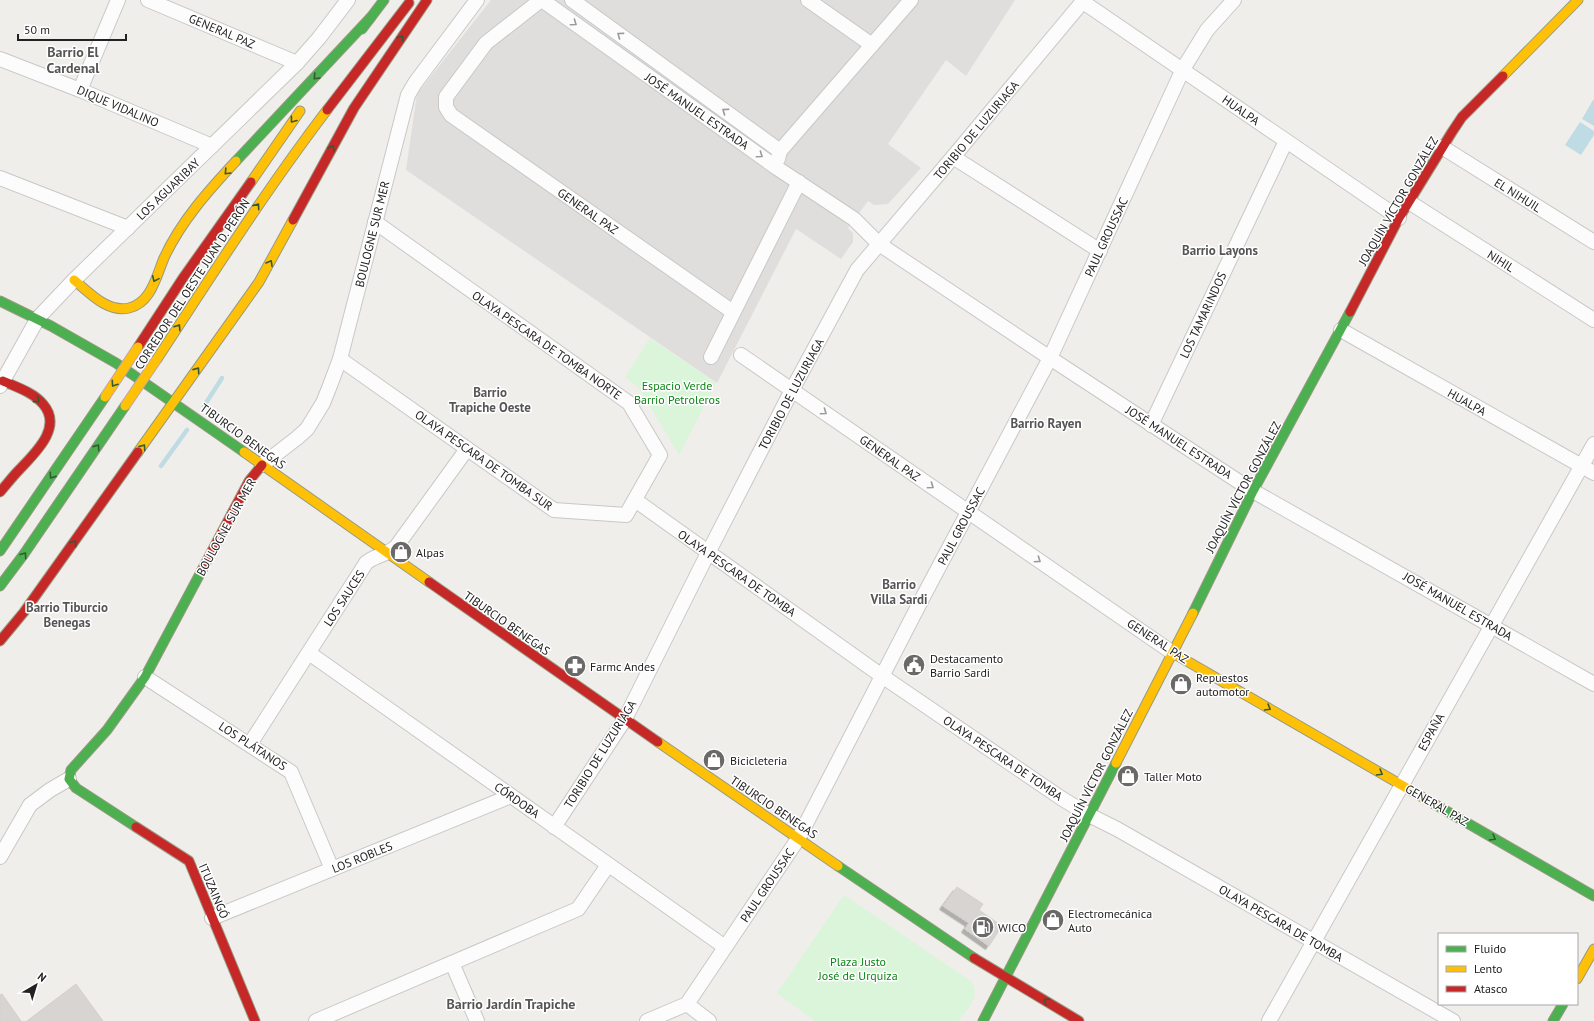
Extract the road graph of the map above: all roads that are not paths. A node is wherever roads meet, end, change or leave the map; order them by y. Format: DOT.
graph roads {
  1 [pos="118,0"];
  2 [pos="148,0"];
  3 [pos="348,0"];
  4 [pos="384,0"];
  5 [pos="411,0"];
  6 [pos="427,0"];
  7 [pos="477,0"];
  8 [pos="542,0"];
  9 [pos="572,0"];
  10 [pos="808,0"];
  11 [pos="911,0"];
  12 [pos="1234,0"];
  13 [pos="1578,0"];
  14 [pos="1084,1"];
  15 [pos="371,17"];
  16 [pos="872,45"];
  17 [pos="0,59"];
  18 [pos="297,63"];
  19 [pos="1183,70"];
  20 [pos="318,88"];
  21 [pos="80,90"];
  22 [pos="304,106"];
  23 [pos="1286,141"];
  24 [pos="212,146"];
  25 [pos="1442,147"];
  26 [pos="780,151"];
  27 [pos="954,157"];
  28 [pos="777,168"];
  29 [pos="0,178"];
  30 [pos="799,182"];
  31 [pos="1408,202"];
  32 [pos="1399,218"];
  33 [pos="375,222"];
  34 [pos="128,228"];
  35 [pos="1594,242"];
  36 [pos="878,244"];
  37 [pos="1100,251"];
  38 [pos="74,280"];
  39 [pos="0,301"];
  40 [pos="733,312"];
  41 [pos="38,318"];
  42 [pos="1594,320"];
  43 [pos="1340,330"];
  44 [pos="741,355"];
  45 [pos="711,357"];
  46 [pos="1050,358"];
  47 [pos="340,359"];
  48 [pos="1,383"];
  49 [pos="792,390"];
  50 [pos="175,402"];
  51 [pos="1151,425"];
  52 [pos="1594,444"];
  53 [pos="467,449"];
  54 [pos="262,465"];
  55 [pos="1582,466"];
  56 [pos="1594,473"];
  57 [pos="1253,491"];
  58 [pos="0,492"];
  59 [pos="635,500"];
  60 [pos="968,512"];
  61 [pos="0,551"];
  62 [pos="708,553"];
  63 [pos="387,554"];
  64 [pos="0,586"];
  65 [pos="1492,625"];
  66 [pos="0,641"];
  67 [pos="309,653"];
  68 [pos="1173,653"];
  69 [pos="882,676"];
  70 [pos="145,677"];
  71 [pos="1594,684"];
  72 [pos="625,719"];
  73 [pos="250,744"];
  74 [pos="70,779"];
  75 [pos="1401,785"];
  76 [pos="511,796"];
  77 [pos="1089,815"];
  78 [pos="554,826"];
  79 [pos="798,839"];
  80 [pos="0,857"];
  81 [pos="608,865"];
  82 [pos="332,869"];
  83 [pos="1594,896"];
  84 [pos="212,918"];
  85 [pos="1314,942"];
  86 [pos="725,947"];
  87 [pos="1594,949"];
  88 [pos="452,963"];
  89 [pos="1578,977"];
  90 [pos="1006,978"];
  91 [pos="687,1004"];
  92 [pos="1562,1005"];
  93 [pos="255,1021"];
  94 [pos="316,1021"];
  95 [pos="477,1021"];
  96 [pos="647,1021"];
  97 [pos="709,1021"];
  98 [pos="983,1021"];
  99 [pos="1079,1021"];
  100 [pos="1269,1021"];
  101 [pos="1453,1021"];
  102 [pos="1553,1021"];
  1 -- 21 [label="street"];
  2 -- 18 [label="street, GENERAL PAZ"];
  3 -- 18 [label="street, LOS AGUARIBAY"];
  4 -- 15 [label="main road"];
  64 -- 5 [label="main road, CORREDOR DEL OESTE JUAN D. PERÓN, one-way, bridge"];
  50 -- 6 [label="main road, one-way"];
  7 -- 33 [label="street, BOULOGNE SUR MER"];
  8 -- 28 [label="street, JOSÉ MANUEL ESTRADA, one-way"];
  8 -- 40 [label="street, GENERAL PAZ"];
  26 -- 9 [label="street, JOSÉ MANUEL ESTRADA, one-way"];
  10 -- 16 [label="street"];
  11 -- 16 [label="street"];
  12 -- 19 [label="street, PAUL GROUSSAC"];
  13 -- 25 [label="main road, JOAQUÍN VÍCTOR GONZÁLEZ"];
  14 -- 19 [label="street, HUALPA"];
  14 -- 27 [label="street, TORIBIO DE LUZURIAGA"];
  15 -- 20 [label="main road"];
  15 -- 38 [label="main road, one-way"];
  16 -- 26 [label="street"];
  17 -- 21 [label="street, DIQUE VIDALINO"];
  18 -- 24 [label="street, LOS AGUARIBAY"];
  19 -- 23 [label="street, HUALPA"];
  19 -- 37 [label="street, PAUL GROUSSAC"];
  21 -- 24 [label="street, DIQUE VIDALINO"];
  22 -- 61 [label="main road, CORREDOR DEL OESTE JUAN D. PERÓN, one-way, bridge"];
  23 -- 32 [label="street, HUALPA"];
  23 -- 51 [label="street, LOS TAMARINDOS"];
  24 -- 34 [label="street, LOS AGUARIBAY"];
  25 -- 31 [label="main road, JOAQUÍN VÍCTOR GONZÁLEZ"];
  25 -- 35 [label="street, EL NIHUIL"];
  26 -- 28 [label="street"];
  27 -- 36 [label="street, TORIBIO DE LUZURIAGA"];
  27 -- 37 [label="street"];
  28 -- 30 [label="street, JOSÉ MANUEL ESTRADA"];
  29 -- 34 [label="street"];
  30 -- 36 [label="street, JOSÉ MANUEL ESTRADA"];
  30 -- 40 [label="street"];
  31 -- 32 [label="main road, JOAQUÍN VÍCTOR GONZÁLEZ"];
  31 -- 42 [label="street, NIHIL"];
  32 -- 43 [label="main road, JOAQUÍN VÍCTOR GONZÁLEZ"];
  33 -- 47 [label="street, BOULOGNE SUR MER"];
  33 -- 59 [label="street, OLAYA PESCARA DE TOMBA NORTE"];
  34 -- 38 [label="street, LOS AGUARIBAY"];
  36 -- 46 [label="street, JOSÉ MANUEL ESTRADA"];
  36 -- 49 [label="street, TORIBIO DE LUZURIAGA"];
  37 -- 46 [label="street, PAUL GROUSSAC"];
  38 -- 41 [label="street, LOS AGUARIBAY"];
  39 -- 41 [label="main road, TIBURCIO BENEGAS"];
  40 -- 45 [label="street"];
  41 -- 48 [label="street, LOS AGUARIBAY"];
  41 -- 50 [label="main road, TIBURCIO BENEGAS"];
  43 -- 55 [label="street, HUALPA"];
  43 -- 57 [label="main road, JOAQUÍN VÍCTOR GONZÁLEZ"];
  44 -- 49 [label="street, GENERAL PAZ"];
  46 -- 51 [label="street, JOSÉ MANUEL ESTRADA"];
  46 -- 60 [label="street, PAUL GROUSSAC"];
  47 -- 53 [label="street, OLAYA PESCARA DE TOMBA SUR"];
  47 -- 54 [label="street, BOULOGNE SUR MER"];
  48 -- 58 [label="main road, one-way"];
  49 -- 60 [label="street, GENERAL PAZ, one-way"];
  49 -- 62 [label="street, TORIBIO DE LUZURIAGA"];
  50 -- 54 [label="main road, TIBURCIO BENEGAS"];
  66 -- 50 [label="main road, one-way"];
  51 -- 57 [label="street, JOSÉ MANUEL ESTRADA"];
  52 -- 55 [label="street, ESPAÑA"];
  53 -- 59 [label="street, OLAYA PESCARA DE TOMBA SUR"];
  53 -- 63 [label="street, LOS SAUCES"];
  54 -- 63 [label="main road, TIBURCIO BENEGAS"];
  54 -- 70 [label="main road, BOULOGNE SUR MER"];
  55 -- 56 [label="street, HUALPA"];
  55 -- 65 [label="street, ESPAÑA"];
  57 -- 65 [label="street, JOSÉ MANUEL ESTRADA"];
  57 -- 68 [label="main road, JOAQUÍN VÍCTOR GONZÁLEZ"];
  59 -- 62 [label="street, OLAYA PESCARA DE TOMBA"];
  60 -- 68 [label="street, GENERAL PAZ, one-way"];
  60 -- 69 [label="street, PAUL GROUSSAC"];
  62 -- 69 [label="street, OLAYA PESCARA DE TOMBA"];
  62 -- 72 [label="street, TORIBIO DE LUZURIAGA"];
  63 -- 67 [label="street, LOS SAUCES"];
  63 -- 72 [label="main road, TIBURCIO BENEGAS"];
  65 -- 71 [label="street, JOSÉ MANUEL ESTRADA"];
  65 -- 75 [label="street, ESPAÑA"];
  67 -- 73 [label="street, LOS SAUCES"];
  67 -- 76 [label="street, CÓRDOBA"];
  68 -- 75 [label="main road, GENERAL PAZ, one-way"];
  68 -- 77 [label="main road, JOAQUÍN VÍCTOR GONZÁLEZ"];
  69 -- 77 [label="street, OLAYA PESCARA DE TOMBA"];
  69 -- 79 [label="street, PAUL GROUSSAC"];
  70 -- 73 [label="street, LOS PLÁTANOS"];
  70 -- 74 [label="main road, BOULOGNE SUR MER"];
  72 -- 78 [label="street, TORIBIO DE LUZURIAGA"];
  72 -- 79 [label="main road, TIBURCIO BENEGAS"];
  73 -- 82 [label="street, LOS PLÁTANOS"];
  74 -- 80 [label="street"];
  74 -- 84 [label="main road, ITUZAINGÓ"];
  75 -- 83 [label="main road, GENERAL PAZ, one-way"];
  75 -- 85 [label="street, ESPAÑA"];
  76 -- 78 [label="street, CÓRDOBA"];
  76 -- 82 [label="street, LOS ROBLES"];
  77 -- 85 [label="street, OLAYA PESCARA DE TOMBA"];
  77 -- 90 [label="main road, JOAQUÍN VÍCTOR GONZÁLEZ"];
  78 -- 81 [label="street, CÓRDOBA"];
  79 -- 86 [label="street, PAUL GROUSSAC"];
  79 -- 90 [label="main road, TIBURCIO BENEGAS"];
  81 -- 86 [label="street, CÓRDOBA"];
  81 -- 88 [label="street"];
  82 -- 84 [label="street, LOS ROBLES"];
  84 -- 93 [label="main road, ITUZAINGÓ"];
  85 -- 100 [label="street, ESPAÑA"];
  85 -- 101 [label="street, OLAYA PESCARA DE TOMBA"];
  86 -- 91 [label="street, PAUL GROUSSAC"];
  87 -- 89 [label="main road"];
  88 -- 94 [label="street"];
  88 -- 95 [label="street"];
  90 -- 98 [label="main road, JOAQUÍN VÍCTOR GONZÁLEZ"];
  99 -- 90 [label="main road, TIBURCIO BENEGAS, one-way"];
  91 -- 96 [label="street"];
  91 -- 97 [label="street"];
  92 -- 102 [label="main road"];
}
